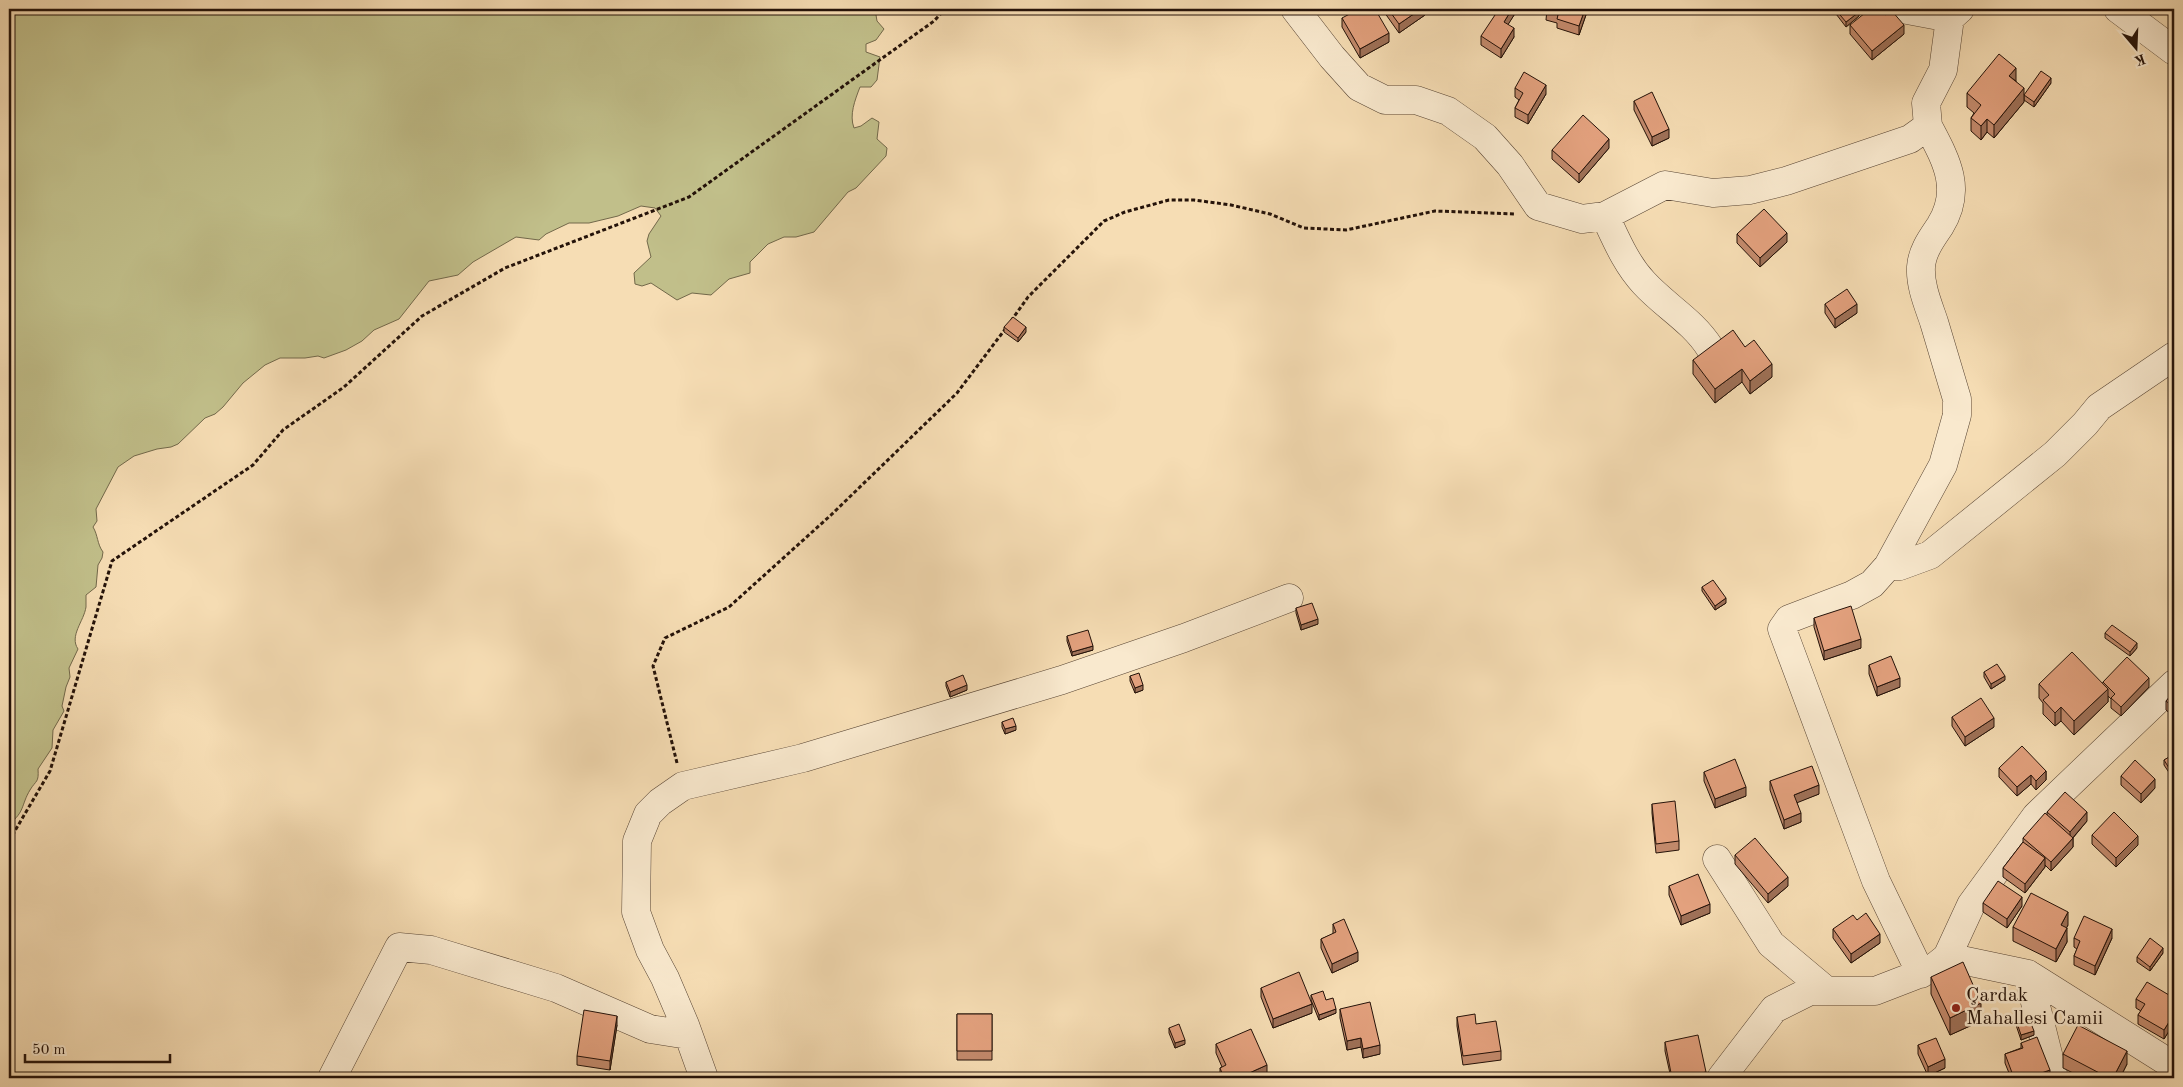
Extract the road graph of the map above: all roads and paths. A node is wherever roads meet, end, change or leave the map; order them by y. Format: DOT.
graph roads {
  1 [pos="945,9"];
  2 [pos="1296,9"];
  3 [pos="1902,9"];
  4 [pos="2118,9"];
  5 [pos="1955,14"];
  6 [pos="2174,51"];
  7 [pos="1928,126"];
  8 [pos="1538,206"];
  9 [pos="1605,216"];
  10 [pos="1710,348"];
  11 [pos="2174,356"];
  12 [pos="1888,566"];
  13 [pos="1289,598"];
  14 [pos="2174,684"];
  15 [pos="683,786"];
  16 [pos="9,841"];
  17 [pos="1717,859"];
  18 [pos="1948,957"];
  19 [pos="1921,974"];
  20 [pos="2028,974"];
  21 [pos="1826,991"];
  22 [pos="688,1035"];
  23 [pos="2174,1066"];
  24 [pos="332,1078"];
  25 [pos="704,1078"];
  26 [pos="1721,1078"];
  27 [pos="2054,1078"];
  1 -- 16 [label="path"];
  2 -- 8 [label="street"];
  3 -- 5 [label="street"];
  4 -- 6 [label="street"];
  5 -- 7 [label="street"];
  7 -- 9 [label="street"];
  7 -- 12 [label="street"];
  8 -- 9 [label="street"];
  8 -- 15 [label="path"];
  9 -- 10 [label="street"];
  11 -- 12 [label="street"];
  12 -- 19 [label="street"];
  13 -- 15 [label="street"];
  14 -- 18 [label="street"];
  15 -- 22 [label="street"];
  17 -- 21 [label="street"];
  18 -- 19 [label="street"];
  18 -- 20 [label="street"];
  19 -- 21 [label="street"];
  20 -- 23 [label="street"];
  20 -- 27 [label="street"];
  21 -- 26 [label="street"];
  22 -- 24 [label="street"];
  22 -- 25 [label="street"];
}
